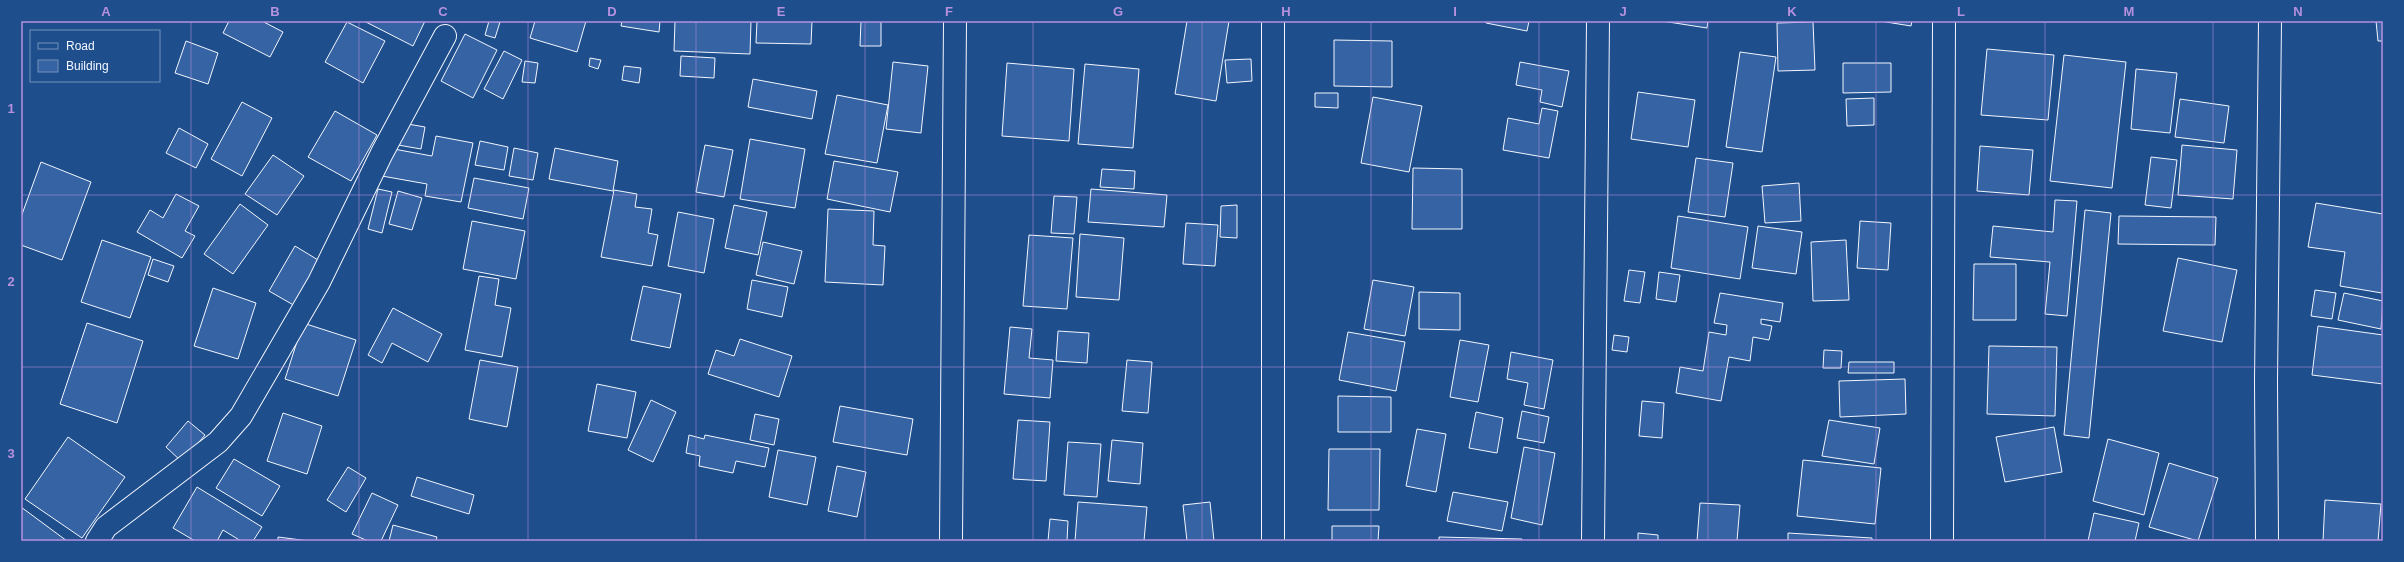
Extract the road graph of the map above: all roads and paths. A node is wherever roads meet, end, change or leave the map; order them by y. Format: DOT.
graph roads {
  1 [pos="954,21"];
  2 [pos="1273,21"];
  3 [pos="1598,21"];
  4 [pos="1944,21"];
  5 [pos="2270,21"];
  6 [pos="446,36"];
  7 [pos="97,541"];
  8 [pos="951,541"];
  9 [pos="1273,541"];
  10 [pos="1593,541"];
  11 [pos="1942,541"];
  12 [pos="2267,541"];
  1 -- 8 [label="street"];
  2 -- 9 [label="street"];
  3 -- 10 [label="street"];
  4 -- 11 [label="street"];
  5 -- 12 [label="street"];
  6 -- 7 [label="street"];
}
